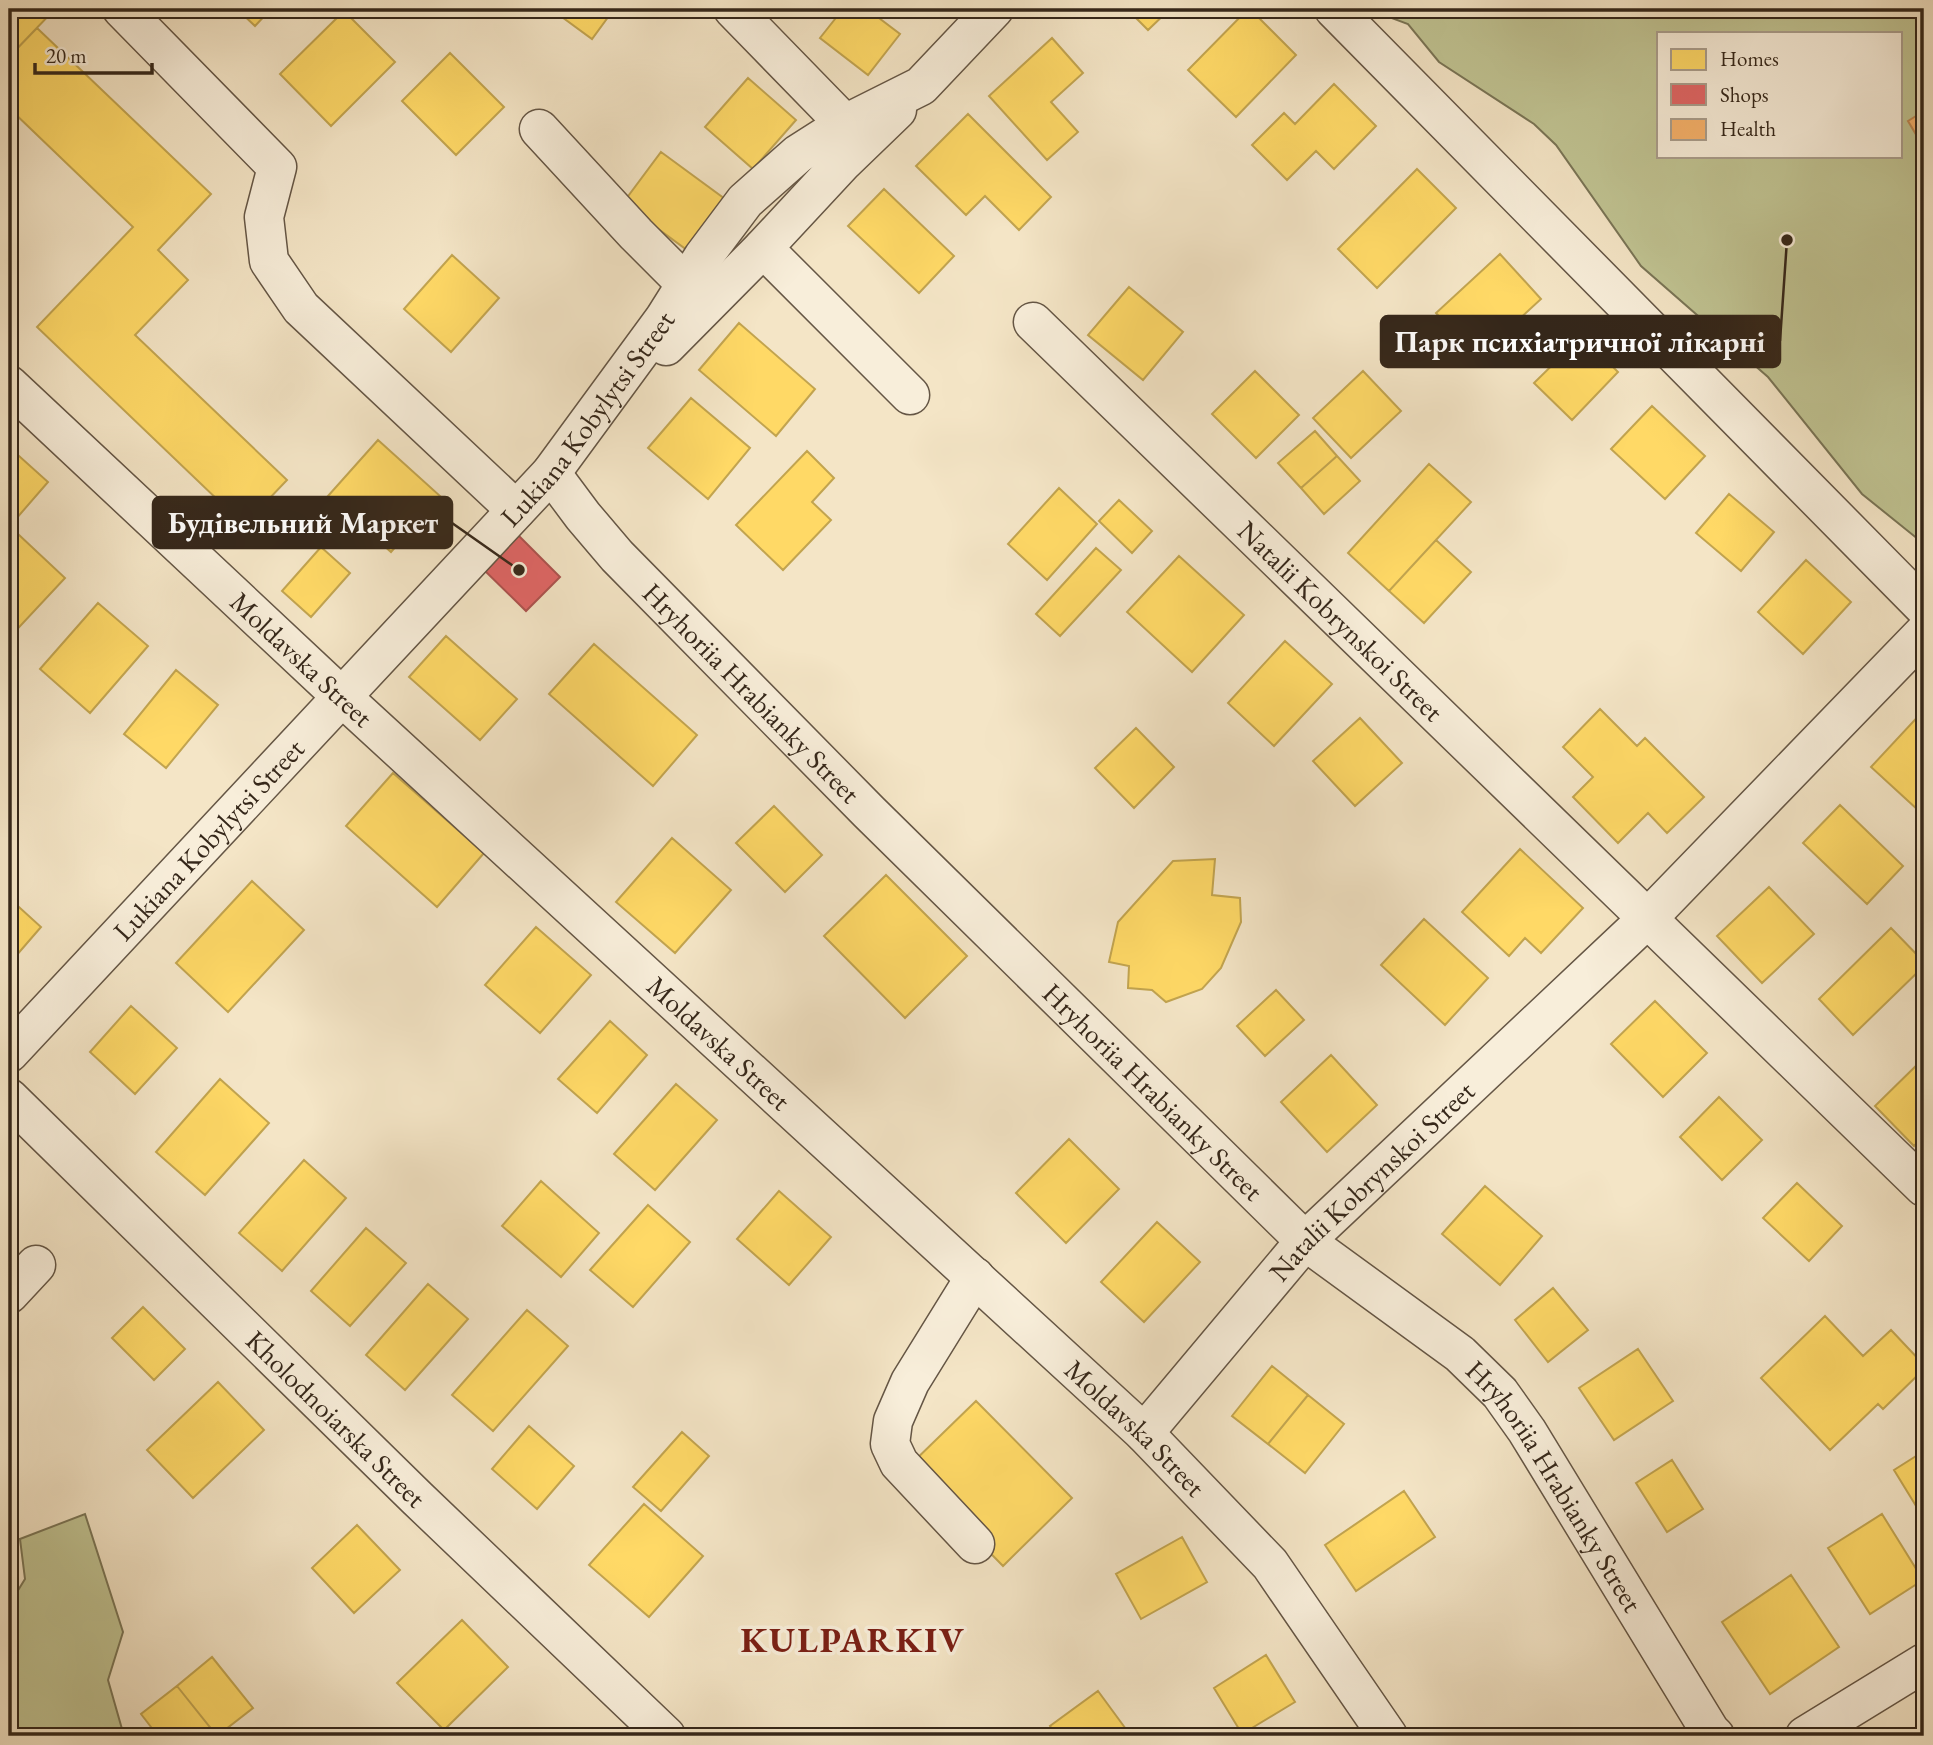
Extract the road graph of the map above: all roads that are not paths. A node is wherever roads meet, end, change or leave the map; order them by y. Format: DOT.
graph roads {
  1 [pos="122,9"];
  2 [pos="733,9"];
  3 [pos="993,9"];
  4 [pos="1334,9"];
  5 [pos="921,86"];
  6 [pos="845,124"];
  7 [pos="539,129"];
  8 [pos="763,248"];
  9 [pos="686,284"];
  10 [pos="1033,322"];
  11 [pos="9,385"];
  12 [pos="910,395"];
  13 [pos="577,438"];
  14 [pos="551,473"];
  15 [pos="516,510"];
  16 [pos="1924,607"];
  17 [pos="1924,633"];
  18 [pos="341,696"];
  19 [pos="1647,919"];
  20 [pos="9,1053"];
  21 [pos="9,1098"];
  22 [pos="1924,1188"];
  23 [pos="1305,1241"];
  24 [pos="36,1265"];
  25 [pos="975,1277"];
  26 [pos="9,1294"];
  27 [pos="1144,1433"];
  28 [pos="975,1544"];
  29 [pos="1924,1663"];
  30 [pos="666,1736"];
  31 [pos="1388,1736"];
  32 [pos="1715,1736"];
  33 [pos="1805,1736"];
  1 -- 15 [label="street"];
  2 -- 6 [label="street"];
  3 -- 5 [label="street, Lukiana Kobylytsi Street"];
  4 -- 16 [label="street"];
  5 -- 6 [label="street, Lukiana Kobylytsi Street"];
  5 -- 8 [label="street"];
  6 -- 9 [label="street, Lukiana Kobylytsi Street"];
  7 -- 9 [label="street"];
  8 -- 12 [label="street"];
  8 -- 13 [label="street"];
  9 -- 13 [label="street, Lukiana Kobylytsi Street"];
  10 -- 19 [label="street, Natalii Kobrynskoi Street"];
  11 -- 18 [label="street, Moldavska Street"];
  13 -- 14 [label="street, Lukiana Kobylytsi Street"];
  14 -- 15 [label="street, Lukiana Kobylytsi Street"];
  14 -- 23 [label="street, Hryhoriia Hrabianky Street"];
  15 -- 18 [label="street, Lukiana Kobylytsi Street"];
  17 -- 19 [label="street, Natalii Kobrynskoi Street"];
  18 -- 20 [label="street, Lukiana Kobylytsi Street"];
  18 -- 25 [label="street, Moldavska Street"];
  19 -- 22 [label="street, Natalii Kobrynskoi Street"];
  19 -- 23 [label="street, Natalii Kobrynskoi Street"];
  21 -- 30 [label="street, Kholodnoiarska Street"];
  23 -- 27 [label="street, Natalii Kobrynskoi Street"];
  23 -- 32 [label="street, Hryhoriia Hrabianky Street"];
  24 -- 26 [label="street"];
  25 -- 27 [label="street, Moldavska Street"];
  25 -- 28 [label="street"];
  27 -- 31 [label="street, Moldavska Street"];
  29 -- 33 [label="street"];
}
